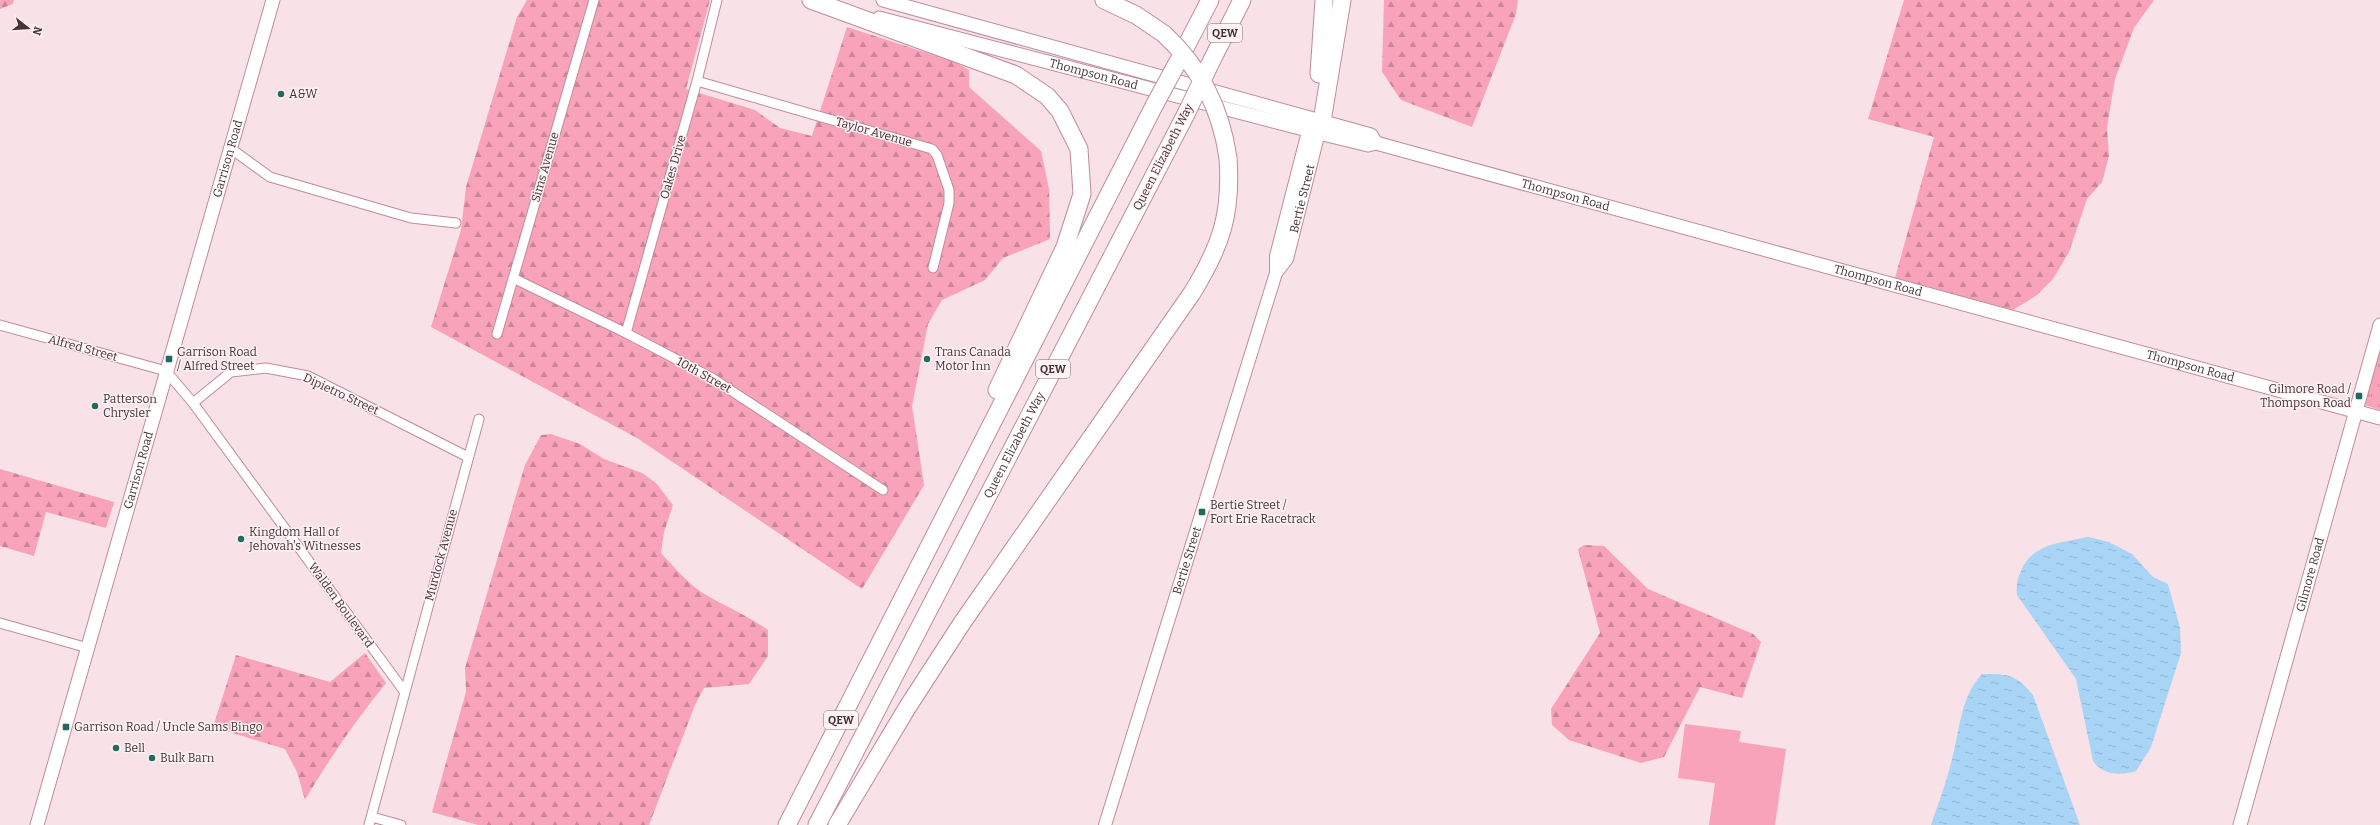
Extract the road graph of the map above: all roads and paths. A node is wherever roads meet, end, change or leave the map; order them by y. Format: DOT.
graph roads {
  1 [pos="273,0"];
  2 [pos="594,0"];
  3 [pos="717,0"];
  4 [pos="811,0"];
  5 [pos="883,0"];
  6 [pos="1104,0"];
  7 [pos="1210,0"];
  8 [pos="1242,0"];
  9 [pos="1324,0"];
  10 [pos="1342,0"];
  11 [pos="697,81"];
  12 [pos="1315,126"];
  13 [pos="230,148"];
  14 [pos="456,223"];
  15 [pos="933,268"];
  16 [pos="513,278"];
  17 [pos="0,325"];
  18 [pos="2380,325"];
  19 [pos="626,333"];
  20 [pos="497,334"];
  21 [pos="166,371"];
  22 [pos="193,403"];
  23 [pos="2355,410"];
  24 [pos="2380,418"];
  25 [pos="479,419"];
  26 [pos="468,456"];
  27 [pos="883,490"];
  28 [pos="922,563"];
  29 [pos="0,623"];
  30 [pos="88,648"];
  31 [pos="404,692"];
  32 [pos="371,821"];
  33 [pos="37,825"];
  34 [pos="401,825"];
  35 [pos="787,825"];
  36 [pos="817,825"];
  37 [pos="837,825"];
  38 [pos="1105,825"];
  39 [pos="2240,825"];
  1 -- 13 [label="main road, Garrison Road"];
  2 -- 16 [label="street, Sims Avenue"];
  3 -- 11 [label="street, Oakes Drive"];
  4 -- 12 [label="main road, Thompson Road"];
  4 -- 28 [label="highway"];
  5 -- 12 [label="main road, Thompson Road"];
  6 -- 37 [label="highway, bridge"];
  7 -- 28 [label="highway, QEW, bridge"];
  8 -- 36 [label="highway, Queen Elizabeth Way / QEW, bridge"];
  9 -- 12 [label="highway"];
  10 -- 12 [label="highway"];
  11 -- 15 [label="street, Taylor Avenue"];
  11 -- 19 [label="street, Oakes Drive"];
  12 -- 23 [label="main road, Thompson Road"];
  12 -- 38 [label="street, Bertie Street"];
  13 -- 14 [label="street"];
  13 -- 21 [label="main road, Garrison Road"];
  16 -- 19 [label="street, 10th Street"];
  16 -- 20 [label="street, Sims Avenue"];
  17 -- 21 [label="street, Alfred Street"];
  18 -- 23 [label="main road, Gilmore Road"];
  19 -- 27 [label="street, 10th Street"];
  21 -- 22 [label="street, Walden Boulevard"];
  21 -- 30 [label="main road, Garrison Road"];
  22 -- 26 [label="street, Dipietro Street"];
  22 -- 31 [label="street, Walden Boulevard"];
  23 -- 24 [label="main road, Thompson Road"];
  23 -- 39 [label="main road, Gilmore Road"];
  25 -- 26 [label="street, Murdock Avenue"];
  26 -- 31 [label="street, Murdock Avenue"];
  28 -- 35 [label="highway, QEW"];
  29 -- 30 [label="street"];
  30 -- 33 [label="main road, Garrison Road"];
  31 -- 32 [label="street"];
  32 -- 34 [label="street"];
}
